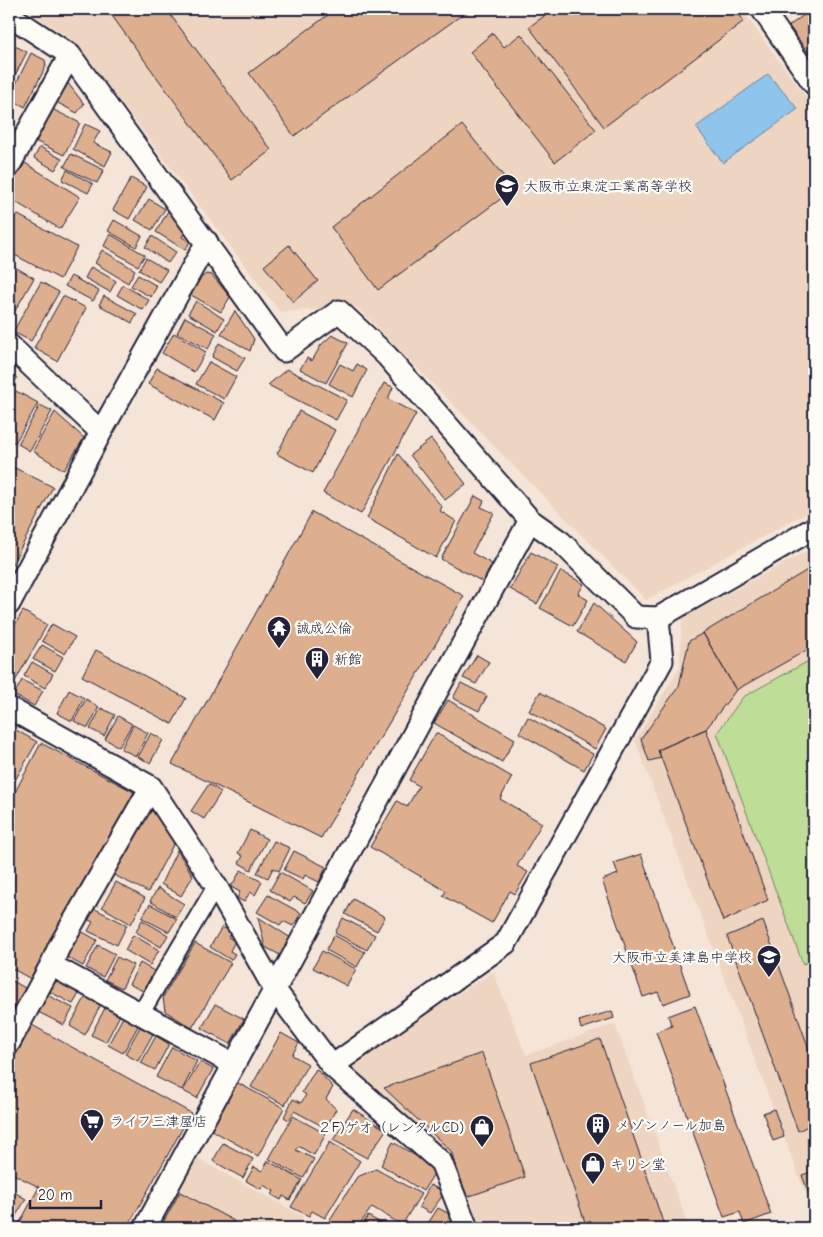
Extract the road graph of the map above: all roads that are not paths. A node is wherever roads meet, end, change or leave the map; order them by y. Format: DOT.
graph roads {
  1 [pos="762,9"];
  2 [pos="9,15"];
  3 [pos="70,56"];
  4 [pos="814,84"];
  5 [pos="9,166"];
  6 [pos="207,242"];
  7 [pos="9,344"];
  8 [pos="101,432"];
  9 [pos="530,520"];
  10 [pos="814,528"];
  11 [pos="9,604"];
  12 [pos="658,618"];
  13 [pos="9,708"];
  14 [pos="151,787"];
  15 [pos="216,886"];
  16 [pos="51,965"];
  17 [pos="276,990"];
  18 [pos="141,1013"];
  19 [pos="9,1043"];
  20 [pos="233,1064"];
  21 [pos="332,1066"];
  22 [pos="145,1228"];
  23 [pos="468,1228"];
  1 -- 4 [label="street"];
  2 -- 3 [label="street"];
  3 -- 5 [label="street"];
  3 -- 6 [label="street"];
  6 -- 8 [label="street"];
  6 -- 9 [label="street"];
  7 -- 8 [label="street"];
  8 -- 11 [label="street"];
  9 -- 12 [label="street"];
  9 -- 17 [label="street"];
  10 -- 12 [label="street"];
  12 -- 21 [label="street"];
  13 -- 14 [label="street"];
  14 -- 15 [label="street"];
  14 -- 16 [label="street"];
  15 -- 17 [label="street"];
  15 -- 18 [label="street"];
  16 -- 18 [label="street"];
  16 -- 19 [label="street"];
  17 -- 20 [label="street"];
  17 -- 21 [label="street"];
  18 -- 20 [label="street"];
  20 -- 22 [label="street"];
  21 -- 23 [label="street"];
}
